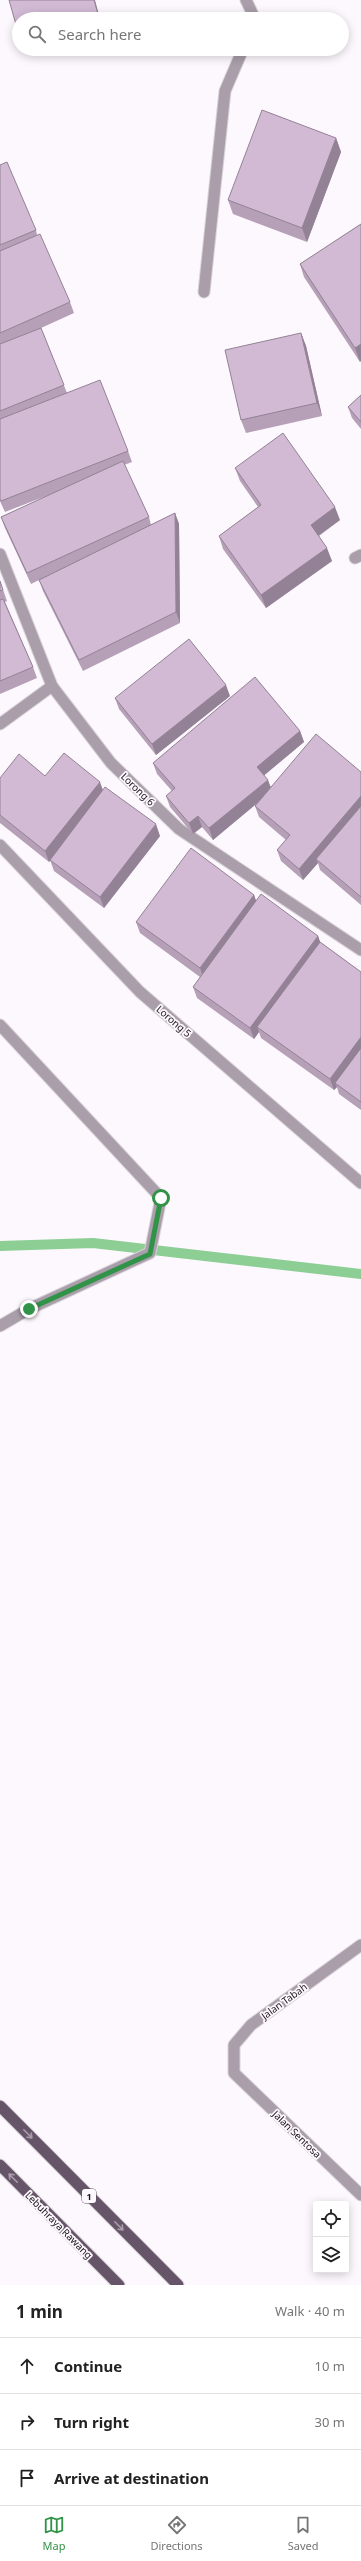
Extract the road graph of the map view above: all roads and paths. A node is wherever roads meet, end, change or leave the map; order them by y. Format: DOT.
graph roads {
  1 [pos="246,0"];
  2 [pos="252,12"];
  3 [pos="240,56"];
  4 [pos="204,292"];
  5 [pos="0,554"];
  6 [pos="52,686"];
  7 [pos="0,724"];
  8 [pos="0,845"];
  9 [pos="361,950"];
  10 [pos="0,1025"];
  11 [pos="361,1183"];
  12 [pos="0,1326"];
  13 [pos="361,1945"];
  14 [pos="234,2073"];
  15 [pos="0,2106"];
  16 [pos="0,2165"];
  17 [pos="361,2195"];
  18 [pos="119,2285"];
  19 [pos="178,2285"];
  1 -- 2 [label="street"];
  3 -- 4 [label="street"];
  5 -- 6 [label="street, Lorong 6"];
  6 -- 7 [label="street"];
  6 -- 9 [label="street, Lorong 6"];
  8 -- 11 [label="street, Lorong 5"];
  10 -- 12 [label="street"];
  13 -- 14 [label="street, Jalan Tabah"];
  14 -- 17 [label="street, Jalan Sentosa"];
  15 -- 19 [label="main road, 1, one-way"];
  18 -- 16 [label="main road, Lebuhraya Rawang, one-way"];
}
